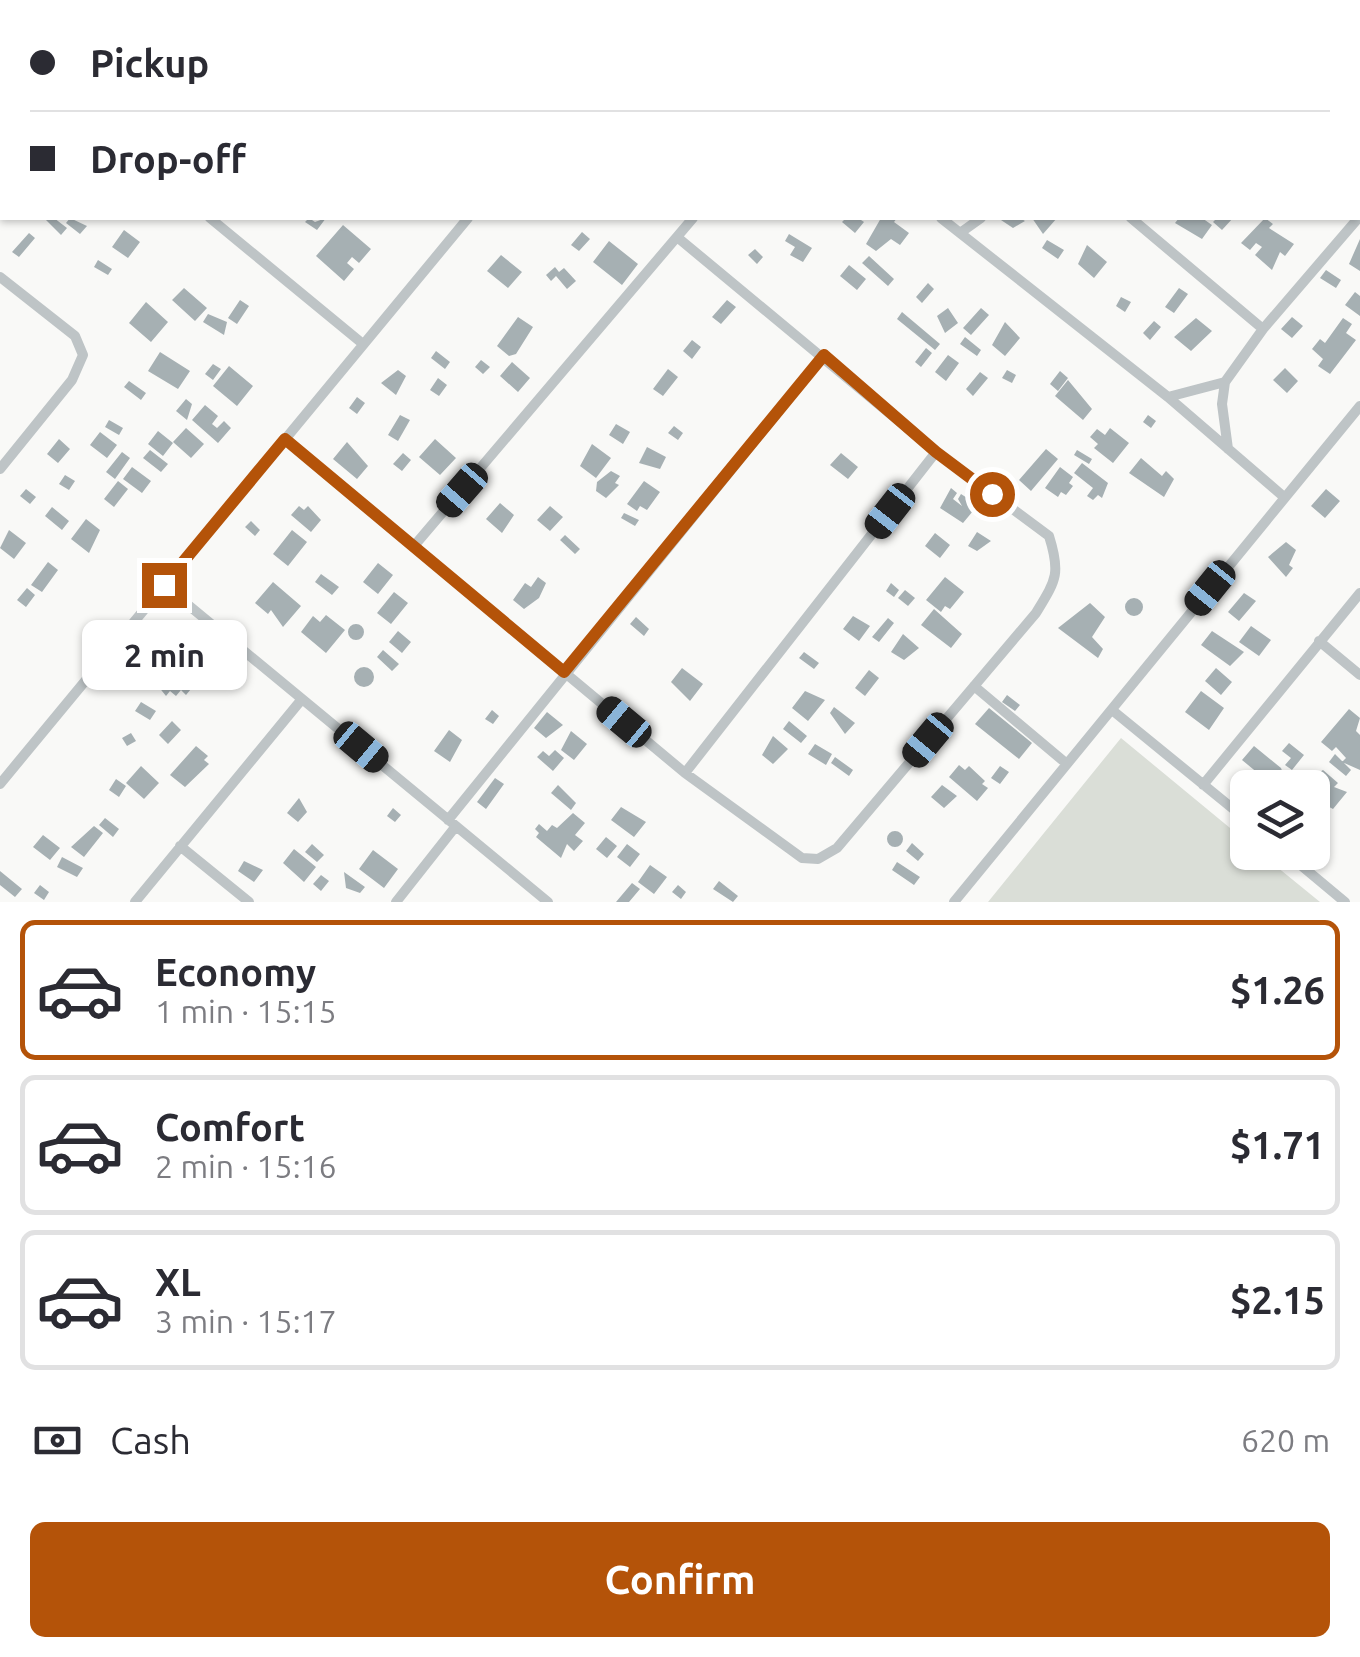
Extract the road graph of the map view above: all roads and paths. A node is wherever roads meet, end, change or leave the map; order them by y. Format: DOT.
graph roads {
  1 [pos="212,220"];
  2 [pos="466,220"];
  3 [pos="691,220"];
  4 [pos="944,220"];
  5 [pos="979,220"];
  6 [pos="1136,220"];
  7 [pos="1357,220"];
  8 [pos="960,233"];
  9 [pos="677,237"];
  10 [pos="0,277"];
  11 [pos="1263,328"];
  12 [pos="363,344"];
  13 [pos="824,355"];
  14 [pos="1225,382"];
  15 [pos="1168,397"];
  16 [pos="1360,406"];
  17 [pos="285,439"];
  18 [pos="1228,449"];
  19 [pos="936,452"];
  20 [pos="0,469"];
  21 [pos="1284,497"];
  22 [pos="414,546"];
  23 [pos="164,585"];
  24 [pos="1360,593"];
  25 [pos="1320,641"];
  26 [pos="564,672"];
  27 [pos="1360,674"];
  28 [pos="974,686"];
  29 [pos="302,699"];
  30 [pos="1112,710"];
  31 [pos="1067,764"];
  32 [pos="684,773"];
  33 [pos="0,784"];
  34 [pos="1203,784"];
  35 [pos="1230,807"];
  36 [pos="452,823"];
  37 [pos="180,846"];
  38 [pos="1307,870"];
  39 [pos="135,902"];
  40 [pos="249,902"];
  41 [pos="396,902"];
  42 [pos="548,902"];
  43 [pos="954,902"];
  44 [pos="1346,902"];
  1 -- 12 [label="street"];
  2 -- 12 [label="street"];
  3 -- 9 [label="street"];
  4 -- 8 [label="street"];
  5 -- 8 [label="street"];
  6 -- 11 [label="street"];
  7 -- 11 [label="street"];
  8 -- 15 [label="street"];
  9 -- 13 [label="street"];
  9 -- 22 [label="street"];
  10 -- 20 [label="street"];
  11 -- 14 [label="street"];
  12 -- 17 [label="street"];
  13 -- 19 [label="street"];
  13 -- 26 [label="street"];
  14 -- 15 [label="street"];
  14 -- 18 [label="street"];
  15 -- 18 [label="street"];
  16 -- 21 [label="street"];
  17 -- 22 [label="street"];
  17 -- 23 [label="street"];
  18 -- 21 [label="street"];
  19 -- 28 [label="street"];
  19 -- 32 [label="street"];
  21 -- 30 [label="street"];
  22 -- 26 [label="street"];
  23 -- 29 [label="street"];
  23 -- 33 [label="street"];
  24 -- 25 [label="street"];
  25 -- 27 [label="street"];
  25 -- 34 [label="street"];
  26 -- 32 [label="street"];
  26 -- 36 [label="street"];
  28 -- 31 [label="street"];
  28 -- 32 [label="street"];
  29 -- 36 [label="street"];
  29 -- 37 [label="street"];
  30 -- 31 [label="street"];
  30 -- 34 [label="street"];
  31 -- 43 [label="street"];
  34 -- 35 [label="street"];
  36 -- 41 [label="street"];
  36 -- 42 [label="street"];
  37 -- 39 [label="street"];
  37 -- 40 [label="street"];
  38 -- 44 [label="street"];
}
